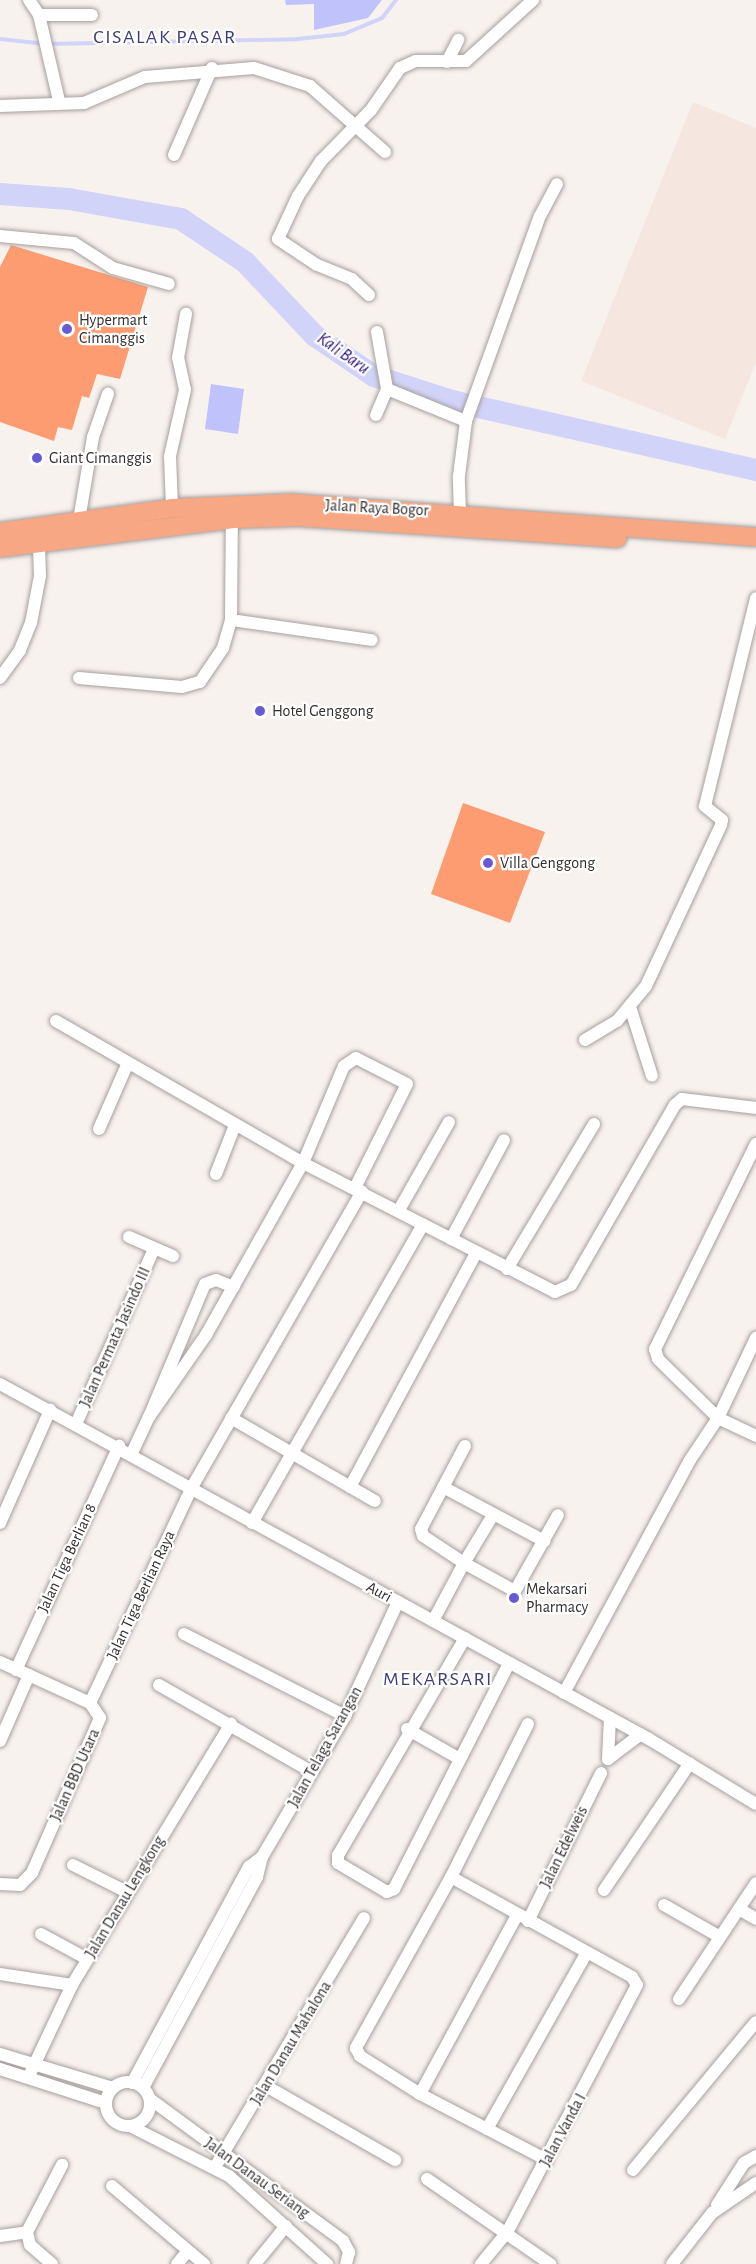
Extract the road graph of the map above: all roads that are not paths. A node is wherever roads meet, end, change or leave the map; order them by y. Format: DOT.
graph roads {
  1 [pos="29,0"];
  2 [pos="533,0"];
  3 [pos="39,15"];
  4 [pos="92,15"];
  5 [pos="458,40"];
  6 [pos="447,62"];
  7 [pos="212,68"];
  8 [pos="59,101"];
  9 [pos="0,106"];
  10 [pos="352,125"];
  11 [pos="386,152"];
  12 [pos="174,155"];
  13 [pos="557,184"];
  14 [pos="0,236"];
  15 [pos="169,284"];
  16 [pos="369,295"];
  17 [pos="186,314"];
  18 [pos="377,332"];
  19 [pos="387,387"];
  20 [pos="108,394"];
  21 [pos="376,415"];
  22 [pos="466,420"];
  23 [pos="172,508"];
  24 [pos="232,511"];
  25 [pos="460,513"];
  26 [pos="80,520"];
  27 [pos="0,532"];
  28 [pos="756,537"];
  29 [pos="39,542"];
  30 [pos="0,548"];
  31 [pos="756,549"];
  32 [pos="756,598"];
  33 [pos="231,621"];
  34 [pos="751,638"];
  35 [pos="372,640"];
  36 [pos="0,678"];
  37 [pos="79,678"];
  38 [pos="630,1008"];
  39 [pos="56,1021"];
  40 [pos="585,1041"];
  41 [pos="127,1065"];
  42 [pos="652,1076"];
  43 [pos="756,1108"];
  44 [pos="449,1122"];
  45 [pos="594,1124"];
  46 [pos="235,1125"];
  47 [pos="99,1129"];
  48 [pos="504,1140"];
  49 [pos="756,1144"];
  50 [pos="303,1163"];
  51 [pos="216,1174"];
  52 [pos="358,1190"];
  53 [pos="399,1210"];
  54 [pos="423,1224"];
  55 [pos="129,1238"];
  56 [pos="451,1239"];
  57 [pos="154,1250"];
  58 [pos="476,1253"];
  59 [pos="172,1256"];
  60 [pos="507,1269"];
  61 [pos="234,1287"];
  62 [pos="186,1325"];
  63 [pos="206,1335"];
  64 [pos="756,1338"];
  65 [pos="0,1384"];
  66 [pos="50,1410"];
  67 [pos="149,1417"];
  68 [pos="231,1418"];
  69 [pos="718,1418"];
  70 [pos="76,1424"];
  71 [pos="756,1436"];
  72 [pos="119,1446"];
  73 [pos="465,1446"];
  74 [pos="132,1453"];
  75 [pos="294,1455"];
  76 [pos="192,1487"];
  77 [pos="350,1487"];
  78 [pos="443,1487"];
  79 [pos="375,1501"];
  80 [pos="493,1515"];
  81 [pos="558,1515"];
  82 [pos="252,1522"];
  83 [pos="0,1523"];
  84 [pos="544,1541"];
  85 [pos="464,1563"];
  86 [pos="398,1602"];
  87 [pos="433,1621"];
  88 [pos="184,1634"];
  89 [pos="465,1638"];
  90 [pos="0,1662"];
  91 [pos="509,1663"];
  92 [pos="16,1670"];
  93 [pos="29,1675"];
  94 [pos="159,1685"];
  95 [pos="564,1693"];
  96 [pos="90,1703"];
  97 [pos="345,1716"];
  98 [pos="610,1718"];
  99 [pos="231,1724"];
  100 [pos="528,1724"];
  101 [pos="408,1729"];
  102 [pos="641,1734"];
  103 [pos="0,1741"];
  104 [pos="458,1758"];
  105 [pos="690,1763"];
  106 [pos="312,1772"];
  107 [pos="601,1773"];
  108 [pos="756,1804"];
  109 [pos="73,1865"];
  110 [pos="451,1877"];
  111 [pos="756,1883"];
  112 [pos="0,1884"];
  113 [pos="604,1890"];
  114 [pos="127,1892"];
  115 [pos="664,1905"];
  116 [pos="739,1910"];
  117 [pos="364,1918"];
  118 [pos="523,1918"];
  119 [pos="756,1919"];
  120 [pos="41,1934"];
  121 [pos="720,1937"];
  122 [pos="586,1954"];
  123 [pos="87,1959"];
  124 [pos="0,1974"];
  125 [pos="72,1985"];
  126 [pos="679,1999"];
  127 [pos="756,2022"];
  128 [pos="0,2054"];
  129 [pos="33,2062"];
  130 [pos="0,2069"];
  131 [pos="29,2076"];
  132 [pos="138,2085"];
  133 [pos="266,2086"];
  134 [pos="113,2088"];
  135 [pos="420,2094"];
  136 [pos="150,2099"];
  137 [pos="106,2103"];
  138 [pos="130,2126"];
  139 [pos="487,2129"];
  140 [pos="225,2154"];
  141 [pos="756,2156"];
  142 [pos="395,2160"];
  143 [pos="547,2160"];
  144 [pos="62,2165"];
  145 [pos="215,2167"];
  146 [pos="633,2170"];
  147 [pos="427,2179"];
  148 [pos="756,2183"];
  149 [pos="112,2186"];
  150 [pos="712,2213"];
  151 [pos="285,2226"];
  152 [pos="508,2231"];
  153 [pos="27,2232"];
  154 [pos="0,2236"];
  155 [pos="188,2251"];
  156 [pos="52,2264"];
  157 [pos="177,2264"];
  158 [pos="204,2264"];
  159 [pos="255,2264"];
  160 [pos="327,2264"];
  161 [pos="346,2264"];
  162 [pos="481,2264"];
  163 [pos="550,2264"];
  164 [pos="672,2264"];
  1 -- 3 [label="street"];
  2 -- 6 [label="street"];
  3 -- 4 [label="street"];
  3 -- 8 [label="street"];
  5 -- 6 [label="street"];
  6 -- 10 [label="street"];
  7 -- 8 [label="street"];
  7 -- 10 [label="street"];
  7 -- 12 [label="street"];
  8 -- 9 [label="street"];
  10 -- 11 [label="street"];
  10 -- 16 [label="street"];
  13 -- 22 [label="street"];
  14 -- 15 [label="street"];
  17 -- 23 [label="street"];
  18 -- 19 [label="street"];
  19 -- 21 [label="street"];
  19 -- 22 [label="street"];
  20 -- 26 [label="street"];
  22 -- 25 [label="street"];
  23 -- 24 [label="highway, Jalan Raya Bogor"];
  23 -- 26 [label="highway, Jalan Raya Bogor"];
  24 -- 25 [label="highway, Jalan Raya Bogor"];
  24 -- 29 [label="highway, Jalan Raya Bogor"];
  24 -- 31 [label="highway, Jalan Raya Bogor"];
  24 -- 33 [label="street"];
  25 -- 28 [label="highway, Jalan Raya Bogor"];
  26 -- 27 [label="highway, Jalan Raya Bogor"];
  29 -- 30 [label="highway, Jalan Raya Bogor"];
  29 -- 36 [label="street"];
  32 -- 34 [label="street"];
  33 -- 35 [label="street"];
  33 -- 37 [label="street"];
  34 -- 38 [label="street"];
  38 -- 40 [label="street"];
  38 -- 42 [label="street"];
  39 -- 41 [label="street"];
  41 -- 46 [label="street"];
  41 -- 47 [label="street"];
  43 -- 60 [label="street"];
  44 -- 53 [label="street"];
  45 -- 60 [label="street"];
  46 -- 50 [label="street"];
  46 -- 51 [label="street"];
  48 -- 56 [label="street"];
  49 -- 69 [label="street"];
  50 -- 52 [label="street"];
  50 -- 52 [label="street, Jalan Tiga Berlian Raya"];
  50 -- 61 [label="street"];
  52 -- 53 [label="street"];
  52 -- 68 [label="street, Jalan Tiga Berlian Raya"];
  53 -- 54 [label="street"];
  54 -- 56 [label="street"];
  54 -- 75 [label="street"];
  55 -- 57 [label="street"];
  56 -- 58 [label="street"];
  57 -- 59 [label="street"];
  57 -- 70 [label="street, Jalan Permata Jasindo III"];
  58 -- 60 [label="street"];
  58 -- 77 [label="street"];
  61 -- 62 [label="street"];
  61 -- 63 [label="street"];
  62 -- 63 [label="street"];
  62 -- 67 [label="street"];
  63 -- 67 [label="street"];
  64 -- 69 [label="street"];
  65 -- 66 [label="street, Auri"];
  66 -- 70 [label="street, Auri"];
  66 -- 83 [label="street"];
  67 -- 74 [label="street"];
  68 -- 75 [label="street"];
  68 -- 76 [label="street, Jalan Tiga Berlian Raya"];
  69 -- 71 [label="street"];
  69 -- 95 [label="street"];
  70 -- 72 [label="street, Auri"];
  72 -- 74 [label="street, Auri"];
  72 -- 92 [label="street, Jalan Tiga Berlian 8"];
  73 -- 78 [label="street"];
  74 -- 76 [label="street, Auri"];
  75 -- 77 [label="street"];
  75 -- 82 [label="street"];
  76 -- 82 [label="street, Auri"];
  76 -- 96 [label="street, Jalan Tiga Berlian Raya"];
  77 -- 79 [label="street"];
  78 -- 80 [label="street"];
  78 -- 85 [label="street"];
  80 -- 84 [label="street"];
  80 -- 85 [label="street"];
  81 -- 84 [label="street"];
  82 -- 86 [label="street, Auri"];
  84 -- 85 [label="street"];
  85 -- 87 [label="street"];
  86 -- 87 [label="street, Auri"];
  86 -- 97 [label="street, Jalan Telaga Sarangan"];
  87 -- 89 [label="street, Auri"];
  88 -- 97 [label="street"];
  89 -- 91 [label="street, Auri"];
  89 -- 101 [label="street"];
  90 -- 92 [label="street, Jalan BBD Utara"];
  91 -- 95 [label="street, Auri"];
  91 -- 104 [label="street"];
  92 -- 93 [label="street, Jalan BBD Utara"];
  93 -- 96 [label="street, Jalan BBD Utara"];
  93 -- 103 [label="street"];
  94 -- 99 [label="street"];
  95 -- 98 [label="street, Auri"];
  96 -- 112 [label="street, Jalan BBD Utara"];
  97 -- 106 [label="street, Jalan Telaga Sarangan"];
  98 -- 102 [label="street, Auri"];
  98 -- 102 [label="street"];
  99 -- 106 [label="street"];
  99 -- 114 [label="street, Jalan Danau Lengkong"];
  100 -- 110 [label="street"];
  101 -- 104 [label="street"];
  101 -- 104 [label="street"];
  102 -- 105 [label="street, Auri"];
  105 -- 108 [label="street, Auri"];
  105 -- 113 [label="street"];
  106 -- 132 [label="street, Jalan Telaga Sarangan"];
  107 -- 118 [label="street, Jalan Edelweis"];
  109 -- 114 [label="street"];
  110 -- 118 [label="street"];
  110 -- 135 [label="street"];
  111 -- 116 [label="street"];
  114 -- 123 [label="street, Jalan Danau Lengkong"];
  115 -- 121 [label="street"];
  116 -- 119 [label="street"];
  116 -- 121 [label="street"];
  117 -- 133 [label="street, Jalan Danau Mahalona"];
  118 -- 122 [label="street"];
  118 -- 135 [label="street, Jalan Edelweis"];
  120 -- 123 [label="street"];
  121 -- 126 [label="street"];
  122 -- 139 [label="street"];
  122 -- 143 [label="street, Jalan Vanda I"];
  123 -- 125 [label="street, Jalan Danau Lengkong"];
  124 -- 125 [label="street"];
  125 -- 129 [label="street, Jalan Danau Lengkong"];
  127 -- 146 [label="street"];
  128 -- 129 [label="street"];
  129 -- 131 [label="street, Jalan Danau Lengkong"];
  129 -- 134 [label="street"];
  130 -- 131 [label="street"];
  131 -- 137 [label="street"];
  132 -- 134 [label="street"];
  132 -- 136 [label="street"];
  133 -- 140 [label="street, Jalan Danau Mahalona"];
  133 -- 142 [label="street"];
  134 -- 137 [label="street"];
  135 -- 139 [label="street"];
  136 -- 138 [label="street"];
  136 -- 140 [label="street, Jalan Danau Seriang"];
  137 -- 138 [label="street"];
  138 -- 145 [label="street, Jalan Danau Seriang"];
  139 -- 143 [label="street"];
  140 -- 145 [label="street, Jalan Danau Mahalona"];
  140 -- 161 [label="street, Jalan Danau Seriang"];
  141 -- 150 [label="street"];
  143 -- 152 [label="street, Jalan Vanda I"];
  144 -- 153 [label="street"];
  145 -- 151 [label="street, Jalan Danau Seriang"];
  147 -- 152 [label="street"];
  148 -- 150 [label="street"];
  149 -- 155 [label="street"];
  150 -- 164 [label="street"];
  151 -- 159 [label="street"];
  151 -- 160 [label="street, Jalan Danau Seriang"];
  152 -- 162 [label="street, Jalan Vanda I"];
  152 -- 163 [label="street"];
  153 -- 154 [label="street"];
  153 -- 156 [label="street"];
  155 -- 157 [label="street"];
  155 -- 158 [label="street"];
}
